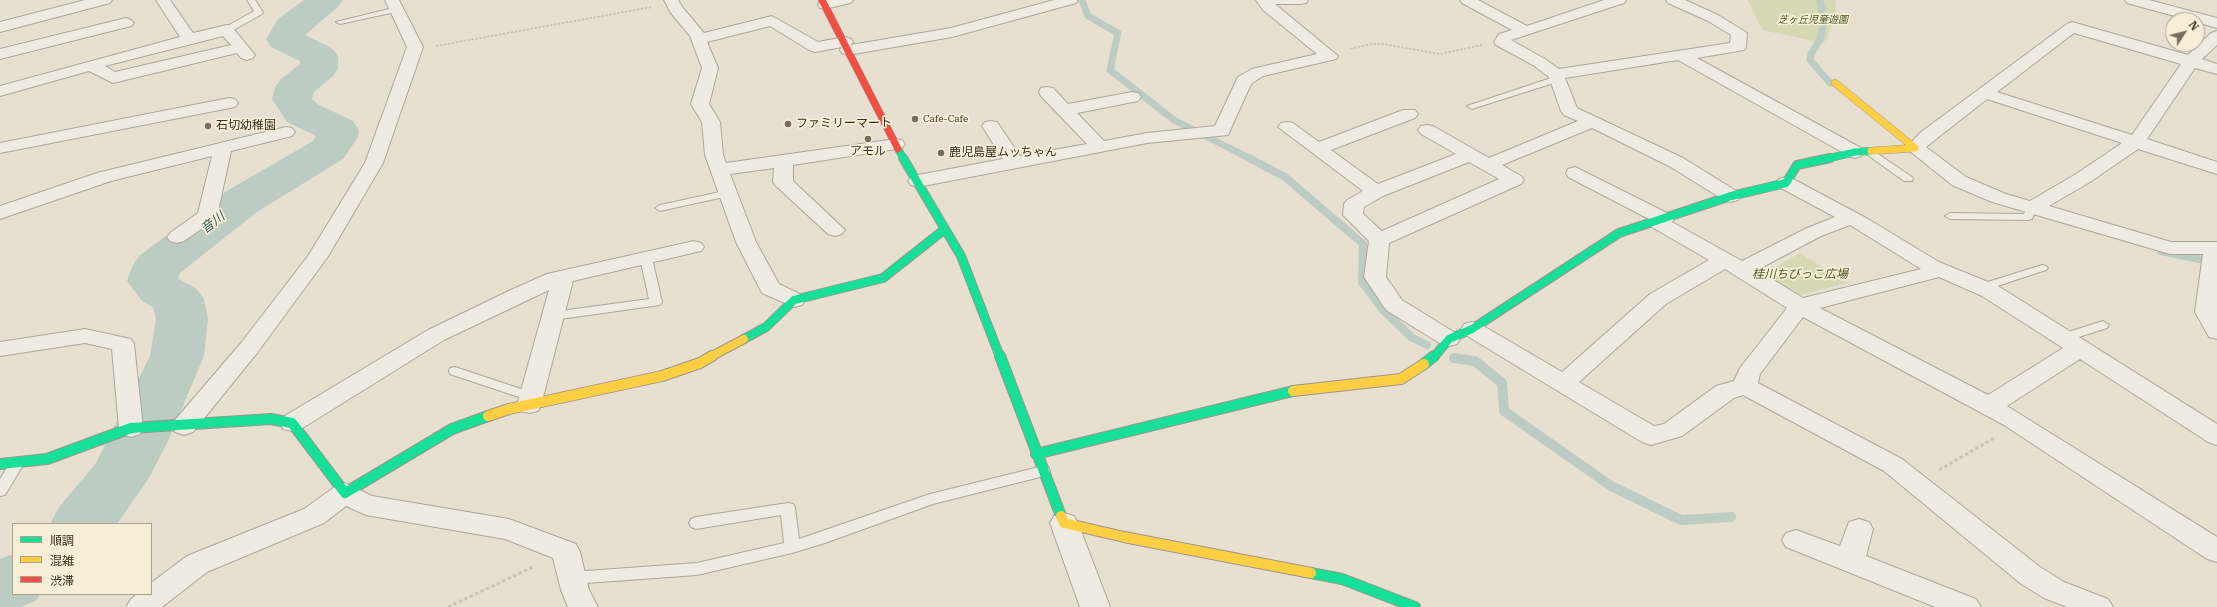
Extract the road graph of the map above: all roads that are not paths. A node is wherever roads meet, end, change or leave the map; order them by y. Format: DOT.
graph roads {
  1 [pos="105,0"];
  2 [pos="163,0"];
  3 [pos="251,0"];
  4 [pos="846,0"];
  5 [pos="1072,0"];
  6 [pos="1264,0"];
  7 [pos="1301,0"];
  8 [pos="1468,0"];
  9 [pos="1619,0"];
  10 [pos="1674,0"];
  11 [pos="2132,0"];
  12 [pos="672,2"];
  13 [pos="824,2"];
  14 [pos="394,4"];
  15 [pos="340,22"];
  16 [pos="126,23"];
  17 [pos="2217,23"];
  18 [pos="0,27"];
  19 [pos="227,30"];
  20 [pos="1526,31"];
  21 [pos="2217,36"];
  22 [pos="189,39"];
  23 [pos="699,40"];
  24 [pos="847,46"];
  25 [pos="0,54"];
  26 [pos="1680,55"];
  27 [pos="2190,61"];
  28 [pos="90,65"];
  29 [pos="2217,69"];
  30 [pos="1556,77"];
  31 [pos="1835,83"];
  32 [pos="0,91"];
  33 [pos="1047,92"];
  34 [pos="1984,93"];
  35 [pos="1132,97"];
  36 [pos="229,103"];
  37 [pos="1472,106"];
  38 [pos="1065,110"];
  39 [pos="1409,114"];
  40 [pos="1592,122"];
  41 [pos="991,126"];
  42 [pos="1287,128"];
  43 [pos="1427,130"];
  44 [pos="286,132"];
  45 [pos="2136,142"];
  46 [pos="896,144"];
  47 [pos="1100,147"];
  48 [pos="0,148"];
  49 [pos="223,148"];
  50 [pos="1915,148"];
  51 [pos="1317,149"];
  52 [pos="1862,152"];
  53 [pos="784,160"];
  54 [pos="1479,160"];
  55 [pos="1015,163"];
  56 [pos="2217,168"];
  57 [pos="720,170"];
  58 [pos="1575,173"];
  59 [pos="1908,179"];
  60 [pos="918,181"];
  61 [pos="1786,183"];
  62 [pos="1376,192"];
  63 [pos="729,193"];
  64 [pos="1731,196"];
  65 [pos="660,208"];
  66 [pos="2030,212"];
  67 [pos="0,213"];
  68 [pos="1950,216"];
  69 [pos="1852,218"];
  70 [pos="1661,220"];
  71 [pos="945,229"];
  72 [pos="835,230"];
  73 [pos="177,237"];
  74 [pos="1379,240"];
  75 [pos="694,247"];
  76 [pos="646,258"];
  77 [pos="2215,259"];
  78 [pos="1733,265"];
  79 [pos="2042,268"];
  80 [pos="1941,270"];
  81 [pos="563,277"];
  82 [pos="1982,287"];
  83 [pos="794,300"];
  84 [pos="1800,306"];
  85 [pos="553,316"];
  86 [pos="2103,325"];
  87 [pos="1472,328"];
  88 [pos="2217,332"];
  89 [pos="1449,339"];
  90 [pos="2071,343"];
  91 [pos="0,349"];
  92 [pos="455,371"];
  93 [pos="1564,383"];
  94 [pos="1745,386"];
  95 [pos="530,401"];
  96 [pos="1989,406"];
  97 [pos="292,423"];
  98 [pos="178,426"];
  99 [pos="133,428"];
  100 [pos="2217,436"];
  101 [pos="1036,454"];
  102 [pos="18,462"];
  103 [pos="0,464"];
  104 [pos="1043,471"];
  105 [pos="0,491"];
  106 [pos="344,493"];
  107 [pos="696,523"];
  108 [pos="1064,523"];
  109 [pos="1859,529"];
  110 [pos="1796,540"];
  111 [pos="792,547"];
  112 [pos="2217,551"];
  113 [pos="1850,561"];
  114 [pos="572,578"];
  115 [pos="2052,598"];
  116 [pos="141,607"];
  117 [pos="583,607"];
  118 [pos="1095,607"];
  119 [pos="1416,607"];
  120 [pos="1966,607"];
  121 [pos="2098,607"];
  1 -- 18 [label="street"];
  2 -- 22 [label="street"];
  3 -- 19 [label="lane"];
  4 -- 13 [label="street"];
  5 -- 24 [label="street"];
  6 -- 7 [label="street"];
  6 -- 47 [label="street"];
  8 -- 20 [label="street"];
  9 -- 20 [label="street"];
  10 -- 26 [label="street"];
  11 -- 17 [label="street"];
  12 -- 23 [label="street"];
  13 -- 24 [label="street"];
  14 -- 15 [label="lane"];
  14 -- 98 [label="street"];
  16 -- 25 [label="street"];
  19 -- 22 [label="street"];
  19 -- 28 [label="street"];
  20 -- 30 [label="street"];
  21 -- 27 [label="street"];
  22 -- 28 [label="street"];
  23 -- 24 [label="street"];
  23 -- 57 [label="street"];
  24 -- 46 [label="street"];
  26 -- 30 [label="street"];
  26 -- 52 [label="street"];
  27 -- 29 [label="street"];
  27 -- 34 [label="street"];
  27 -- 45 [label="street"];
  28 -- 32 [label="street"];
  30 -- 37 [label="lane"];
  30 -- 40 [label="street"];
  31 -- 50 [label="street"];
  33 -- 38 [label="street"];
  34 -- 45 [label="street"];
  34 -- 50 [label="street"];
  35 -- 38 [label="street"];
  36 -- 48 [label="street"];
  38 -- 47 [label="street"];
  39 -- 51 [label="street"];
  40 -- 54 [label="street"];
  40 -- 64 [label="street"];
  41 -- 55 [label="street"];
  42 -- 51 [label="street"];
  43 -- 54 [label="street"];
  44 -- 49 [label="street"];
  45 -- 56 [label="street"];
  45 -- 66 [label="street"];
  46 -- 53 [label="street"];
  46 -- 60 [label="street"];
  47 -- 55 [label="street"];
  49 -- 67 [label="street"];
  49 -- 73 [label="street"];
  50 -- 52 [label="street"];
  50 -- 66 [label="street"];
  51 -- 62 [label="street"];
  52 -- 59 [label="lane"];
  52 -- 61 [label="street"];
  53 -- 57 [label="street"];
  53 -- 72 [label="street"];
  54 -- 62 [label="street"];
  54 -- 74 [label="street"];
  55 -- 60 [label="street"];
  57 -- 63 [label="street"];
  58 -- 70 [label="street"];
  60 -- 71 [label="street"];
  61 -- 64 [label="street"];
  61 -- 69 [label="street"];
  62 -- 74 [label="street"];
  63 -- 65 [label="lane"];
  63 -- 83 [label="street"];
  64 -- 70 [label="street"];
  66 -- 68 [label="lane"];
  66 -- 77 [label="street"];
  69 -- 78 [label="street"];
  69 -- 80 [label="street"];
  70 -- 78 [label="street"];
  70 -- 87 [label="street"];
  71 -- 83 [label="street"];
  71 -- 101 [label="street"];
  74 -- 89 [label="street"];
  75 -- 76 [label="street"];
  76 -- 81 [label="street"];
  76 -- 85 [label="lane"];
  77 -- 88 [label="street"];
  78 -- 84 [label="street"];
  78 -- 93 [label="street"];
  79 -- 82 [label="lane"];
  80 -- 82 [label="street"];
  80 -- 84 [label="street"];
  81 -- 85 [label="street"];
  81 -- 97 [label="street"];
  82 -- 90 [label="street"];
  83 -- 95 [label="street"];
  84 -- 94 [label="street"];
  84 -- 96 [label="street"];
  85 -- 95 [label="street"];
  86 -- 90 [label="lane"];
  87 -- 89 [label="street"];
  87 -- 93 [label="street"];
  89 -- 101 [label="street"];
  90 -- 96 [label="street"];
  90 -- 100 [label="street"];
  91 -- 99 [label="street"];
  92 -- 95 [label="lane"];
  93 -- 94 [label="street"];
  94 -- 115 [label="street"];
  95 -- 106 [label="street"];
  96 -- 112 [label="street"];
  97 -- 98 [label="street"];
  97 -- 106 [label="street"];
  98 -- 99 [label="street"];
  99 -- 102 [label="street"];
  101 -- 104 [label="street"];
  102 -- 103 [label="street"];
  102 -- 105 [label="lane"];
  104 -- 108 [label="street"];
  104 -- 111 [label="lane"];
  106 -- 114 [label="street"];
  106 -- 116 [label="street"];
  107 -- 111 [label="lane"];
  108 -- 118 [label="street"];
  108 -- 119 [label="street"];
  109 -- 113 [label="street"];
  110 -- 113 [label="street"];
  111 -- 114 [label="lane"];
  113 -- 120 [label="street"];
  114 -- 117 [label="street"];
  115 -- 121 [label="street"];
}
